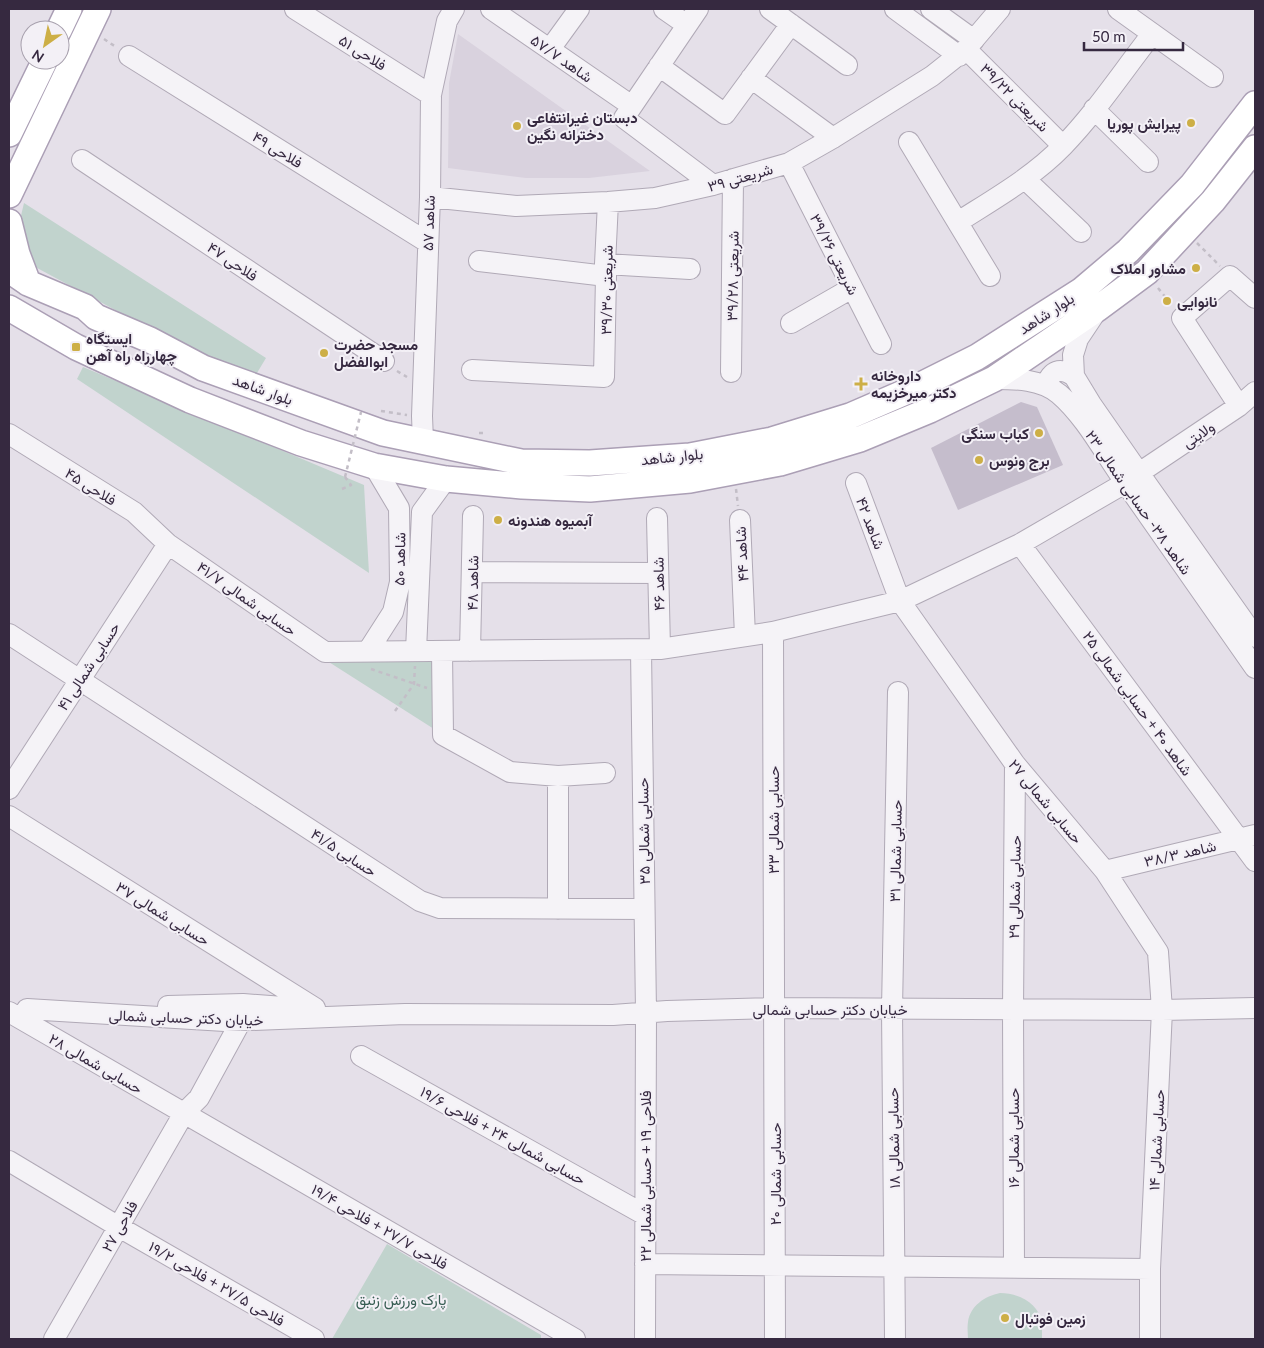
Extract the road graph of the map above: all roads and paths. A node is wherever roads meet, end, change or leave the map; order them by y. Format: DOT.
graph roads {
  1 [pos="295,9"];
  2 [pos="454,9"];
  3 [pos="491,9"];
  4 [pos="580,9"];
  5 [pos="664,9"];
  6 [pos="698,9"];
  7 [pos="770,9"];
  8 [pos="895,9"];
  9 [pos="931,9"];
  10 [pos="1000,9"];
  11 [pos="1118,9"];
  12 [pos="93,18"];
  13 [pos="791,24"];
  14 [pos="686,26"];
  15 [pos="1152,34"];
  16 [pos="967,48"];
  17 [pos="550,49"];
  18 [pos="129,56"];
  19 [pos="847,65"];
  20 [pos="659,66"];
  21 [pos="40,70"];
  22 [pos="1213,77"];
  23 [pos="751,78"];
  24 [pos="431,95"];
  25 [pos="1255,104"];
  26 [pos="632,106"];
  27 [pos="1094,109"];
  28 [pos="9,134"];
  29 [pos="833,138"];
  30 [pos="909,142"];
  31 [pos="1063,146"];
  32 [pos="1255,148"];
  33 [pos="82,160"];
  34 [pos="1148,162"];
  35 [pos="789,163"];
  36 [pos="733,179"];
  37 [pos="1025,179"];
  38 [pos="713,185"];
  39 [pos="9,195"];
  40 [pos="430,198"];
  41 [pos="608,202"];
  42 [pos="9,222"];
  43 [pos="958,222"];
  44 [pos="1186,230"];
  45 [pos="1081,232"];
  46 [pos="427,242"];
  47 [pos="479,261"];
  48 [pos="690,269"];
  49 [pos="606,270"];
  50 [pos="1146,272"];
  51 [pos="18,276"];
  52 [pos="990,276"];
  53 [pos="1230,276"];
  54 [pos="852,288"];
  55 [pos="1255,298"];
  56 [pos="9,308"];
  57 [pos="1097,310"];
  58 [pos="1182,318"];
  59 [pos="791,323"];
  60 [pos="881,344"];
  61 [pos="384,361"];
  62 [pos="472,370"];
  63 [pos="731,372"];
  64 [pos="1074,376"];
  65 [pos="994,379"];
  66 [pos="1046,386"];
  67 [pos="423,388"];
  68 [pos="1255,392"];
  69 [pos="1239,406"];
  70 [pos="375,410"];
  71 [pos="361,412"];
  72 [pos="422,416"];
  73 [pos="478,433"];
  74 [pos="486,433"];
  75 [pos="9,434"];
  76 [pos="423,441"];
  77 [pos="374,466"];
  78 [pos="734,472"];
  79 [pos="1132,478"];
  80 [pos="446,479"];
  81 [pos="856,483"];
  82 [pos="342,489"];
  83 [pos="399,508"];
  84 [pos="422,512"];
  85 [pos="473,516"];
  86 [pos="657,518"];
  87 [pos="740,520"];
  88 [pos="168,544"];
  89 [pos="1020,544"];
  90 [pos="472,572"];
  91 [pos="658,573"];
  92 [pos="900,602"];
  93 [pos="773,632"];
  94 [pos="9,634"];
  95 [pos="745,636"];
  96 [pos="1255,637"];
  97 [pos="650,649"];
  98 [pos="416,651"];
  99 [pos="442,651"];
  100 [pos="470,651"];
  101 [pos="325,652"];
  102 [pos="370,660"];
  103 [pos="1255,668"];
  104 [pos="79,680"];
  105 [pos="414,684"];
  106 [pos="898,692"];
  107 [pos="443,694"];
  108 [pos="395,711"];
  109 [pos="1015,764"];
  110 [pos="604,774"];
  111 [pos="558,776"];
  112 [pos="9,789"];
  113 [pos="9,816"];
  114 [pos="1247,838"];
  115 [pos="1255,862"];
  116 [pos="1105,871"];
  117 [pos="558,909"];
  118 [pos="644,909"];
  119 [pos="9,997"];
  120 [pos="774,1008"];
  121 [pos="1255,1008"];
  122 [pos="317,1009"];
  123 [pos="892,1009"];
  124 [pos="1012,1009"];
  125 [pos="15,1010"];
  126 [pos="1162,1010"];
  127 [pos="646,1012"];
  128 [pos="235,1013"];
  129 [pos="405,1014"];
  130 [pos="361,1056"];
  131 [pos="184,1113"];
  132 [pos="9,1161"];
  133 [pos="645,1215"];
  134 [pos="119,1227"];
  135 [pos="645,1264"];
  136 [pos="775,1265"];
  137 [pos="894,1267"];
  138 [pos="1014,1267"];
  139 [pos="1150,1268"];
  140 [pos="54,1339"];
  141 [pos="314,1339"];
  142 [pos="575,1339"];
  143 [pos="645,1339"];
  144 [pos="775,1339"];
  145 [pos="895,1339"];
  146 [pos="1150,1339"];
  1 -- 24 [label="street, فلاحی ۵۱"];
  2 -- 24 [label="street, شاهد ۵۷"];
  3 -- 17 [label="street, شاهد ۵۷/۷"];
  4 -- 17 [label="street"];
  5 -- 14 [label="street"];
  6 -- 14 [label="street"];
  7 -- 13 [label="street"];
  8 -- 16 [label="street"];
  9 -- 16 [label="street"];
  10 -- 16 [label="street, شریعتی ۳۹"];
  11 -- 15 [label="street"];
  12 -- 18 [label="path"];
  12 -- 39 [label="main road"];
  13 -- 19 [label="street"];
  13 -- 23 [label="street"];
  14 -- 20 [label="street"];
  15 -- 22 [label="street"];
  15 -- 27 [label="street"];
  16 -- 29 [label="street, شریعتی ۳۹"];
  16 -- 31 [label="street, شریعتی ۳۹/۲۲"];
  17 -- 26 [label="street, شاهد ۵۷/۷"];
  18 -- 46 [label="street, فلاحی ۴۹"];
  20 -- 23 [label="street"];
  20 -- 26 [label="street"];
  21 -- 28 [label="main road"];
  23 -- 29 [label="street"];
  24 -- 40 [label="street, شاهد ۵۷"];
  25 -- 76 [label="main road, بلوار شاهد"];
  26 -- 38 [label="street"];
  27 -- 31 [label="street"];
  27 -- 34 [label="street"];
  29 -- 35 [label="street, شریعتی ۳۹"];
  30 -- 43 [label="street"];
  31 -- 37 [label="street"];
  32 -- 44 [label="main road, بلوار شاهد"];
  33 -- 61 [label="street, فلاحی ۴۷"];
  35 -- 36 [label="street, شریعتی ۳۹"];
  35 -- 54 [label="street, شریعتی ۳۹/۲۶"];
  36 -- 38 [label="street, شریعتی ۳۹"];
  36 -- 63 [label="street, شریعتی ۳۹/۲۸"];
  37 -- 43 [label="street"];
  37 -- 45 [label="street"];
  38 -- 41 [label="street, شریعتی ۳۹"];
  40 -- 41 [label="street, شریعتی ۳۹"];
  40 -- 46 [label="street, شاهد ۵۷"];
  41 -- 49 [label="street, شریعتی ۳۹/۳۰"];
  42 -- 51 [label="main road"];
  43 -- 52 [label="street"];
  44 -- 50 [label="main road, بلوار شاهد"];
  44 -- 53 [label="path"];
  46 -- 67 [label="street, شاهد ۵۷"];
  47 -- 49 [label="street"];
  48 -- 49 [label="street"];
  49 -- 62 [label="street, شریعتی ۳۹/۳۰"];
  50 -- 57 [label="main road, بلوار شاهد"];
  50 -- 58 [label="path"];
  51 -- 76 [label="main road, بلوار شاهد"];
  53 -- 55 [label="street"];
  53 -- 58 [label="street"];
  54 -- 59 [label="street"];
  54 -- 60 [label="street, شریعتی ۳۹/۲۶"];
  56 -- 77 [label="main road, بلوار شاهد"];
  57 -- 64 [label="street"];
  57 -- 65 [label="main road, بلوار شاهد"];
  58 -- 69 [label="street"];
  61 -- 67 [label="path"];
  64 -- 66 [label="street"];
  64 -- 79 [label="street, شاهد ۳۸- حسابی شمالی ۲۳"];
  65 -- 66 [label="street, شاهد ۳۸- حسابی شمالی ۲۳"];
  65 -- 78 [label="main road, بلوار شاهد"];
  66 -- 79 [label="street, شاهد ۳۸- حسابی شمالی ۲۳"];
  67 -- 72 [label="street, شاهد ۵۷"];
  68 -- 69 [label="street, ولایتی"];
  69 -- 79 [label="street, ولایتی"];
  70 -- 72 [label="path"];
  71 -- 82 [label="path, bridge"];
  72 -- 76 [label="street, شاهد ۵۷"];
  73 -- 74 [label="path"];
  75 -- 88 [label="street, فلاحی ۴۵"];
  77 -- 80 [label="main road, بلوار شاهد"];
  77 -- 83 [label="street, شاهد ۵۰"];
  78 -- 80 [label="main road, بلوار شاهد"];
  78 -- 87 [label="path, شاهد ۴۴"];
  79 -- 89 [label="street, ولایتی"];
  79 -- 96 [label="street, شاهد ۳۸- حسابی شمالی ۲۳"];
  79 -- 103 [label="street, شاهد ۳۸- حسابی شمالی ۲۳"];
  80 -- 84 [label="street"];
  81 -- 92 [label="street, شاهد ۴۲"];
  83 -- 84 [label="street"];
  83 -- 102 [label="street, شاهد ۵۰"];
  84 -- 98 [label="street, شاهد ۵۰"];
  85 -- 90 [label="street, شاهد ۴۸"];
  86 -- 91 [label="street, شاهد ۴۶"];
  87 -- 95 [label="street, شاهد ۴۴"];
  88 -- 101 [label="street, حسابی شمالی ۴۱/۷"];
  88 -- 104 [label="street, حسابی شمالی ۴۱"];
  89 -- 92 [label="street, ولایتی"];
  89 -- 114 [label="street, شاهد ۴۰ + حسابی شمالی ۲۵"];
  90 -- 91 [label="street"];
  90 -- 100 [label="street, شاهد ۴۸"];
  91 -- 97 [label="street, شاهد ۴۶"];
  92 -- 93 [label="street, ولایتی"];
  92 -- 109 [label="street, حسابی شمالی ۲۷"];
  93 -- 95 [label="street, ولایتی"];
  93 -- 120 [label="street, حسابی شمالی ۳۳"];
  94 -- 104 [label="street, حسابی ۴۱/۵"];
  95 -- 97 [label="street, ولایتی"];
  97 -- 100 [label="street, ولایتی"];
  97 -- 118 [label="street, حسابی شمالی ۳۵"];
  98 -- 99 [label="street, ولایتی"];
  98 -- 102 [label="street, ولایتی"];
  98 -- 105 [label="path"];
  99 -- 100 [label="street, ولایتی"];
  99 -- 107 [label="street"];
  101 -- 102 [label="street, ولایتی"];
  102 -- 105 [label="path"];
  104 -- 112 [label="street, حسابی شمالی ۴۱"];
  104 -- 117 [label="street, حسابی ۴۱/۵"];
  105 -- 107 [label="path"];
  105 -- 108 [label="path"];
  106 -- 123 [label="street, حسابی شمالی ۳۱"];
  107 -- 111 [label="street"];
  109 -- 116 [label="street, حسابی شمالی ۲۷"];
  109 -- 124 [label="street, حسابی شمالی ۲۹"];
  110 -- 111 [label="street"];
  111 -- 117 [label="street"];
  113 -- 122 [label="street, حسابی شمالی ۳۷"];
  114 -- 115 [label="street, شاهد ۴۰ + حسابی شمالی ۲۵"];
  114 -- 116 [label="street, شاهد ۳۸/۳"];
  116 -- 126 [label="street, حسابی شمالی ۲۷"];
  117 -- 118 [label="street, حسابی ۴۱/۵"];
  118 -- 127 [label="street, حسابی شمالی ۳۵"];
  119 -- 125 [label="street, حسابی شمالی ۲۸"];
  120 -- 123 [label="street, خیابان دکتر حسابی شمالی"];
  120 -- 127 [label="street, خیابان دکتر حسابی شمالی"];
  120 -- 136 [label="street, حسابی شمالی ۲۰"];
  121 -- 126 [label="street, خیابان دکتر حسابی شمالی"];
  122 -- 128 [label="street, خیابان دکتر حسابی شمالی"];
  122 -- 129 [label="street, خیابان دکتر حسابی شمالی"];
  123 -- 124 [label="street, خیابان دکتر حسابی شمالی"];
  123 -- 137 [label="street, حسابی شمالی ۱۸"];
  124 -- 126 [label="street, خیابان دکتر حسابی شمالی"];
  124 -- 138 [label="street, حسابی شمالی ۱۶"];
  125 -- 128 [label="street, خیابان دکتر حسابی شمالی"];
  125 -- 131 [label="street, حسابی شمالی ۲۸"];
  126 -- 139 [label="street, حسابی شمالی ۱۴"];
  127 -- 129 [label="street, خیابان دکتر حسابی شمالی"];
  127 -- 133 [label="street, فلاحی ۱۹ + حسابی شمالی ۲۲"];
  128 -- 129 [label="street, خیابان دکتر حسابی شمالی"];
  128 -- 131 [label="street, فلاحی ۲۷"];
  130 -- 133 [label="street, حسابی شمالی ۲۴ + فلاحی ۱۹/۶"];
  131 -- 134 [label="street, فلاحی ۲۷"];
  131 -- 142 [label="street, فلاحی ۲۷/۷ + فلاحی ۱۹/۴"];
  132 -- 134 [label="street, فلاحی ۲۷/۵ + فلاحی ۱۹/۲"];
  133 -- 135 [label="street, فلاحی ۱۹ + حسابی شمالی ۲۲"];
  134 -- 140 [label="street, فلاحی ۲۷"];
  134 -- 141 [label="street, فلاحی ۲۷/۵ + فلاحی ۱۹/۲"];
  135 -- 136 [label="street"];
  135 -- 143 [label="street, فلاحی ۱۹ + حسابی شمالی ۲۲"];
  136 -- 137 [label="street"];
  136 -- 144 [label="street, حسابی شمالی ۲۰"];
  137 -- 138 [label="street"];
  137 -- 145 [label="street, حسابی شمالی ۱۸"];
  138 -- 139 [label="street"];
  139 -- 146 [label="street, حسابی شمالی ۱۴"];
}
